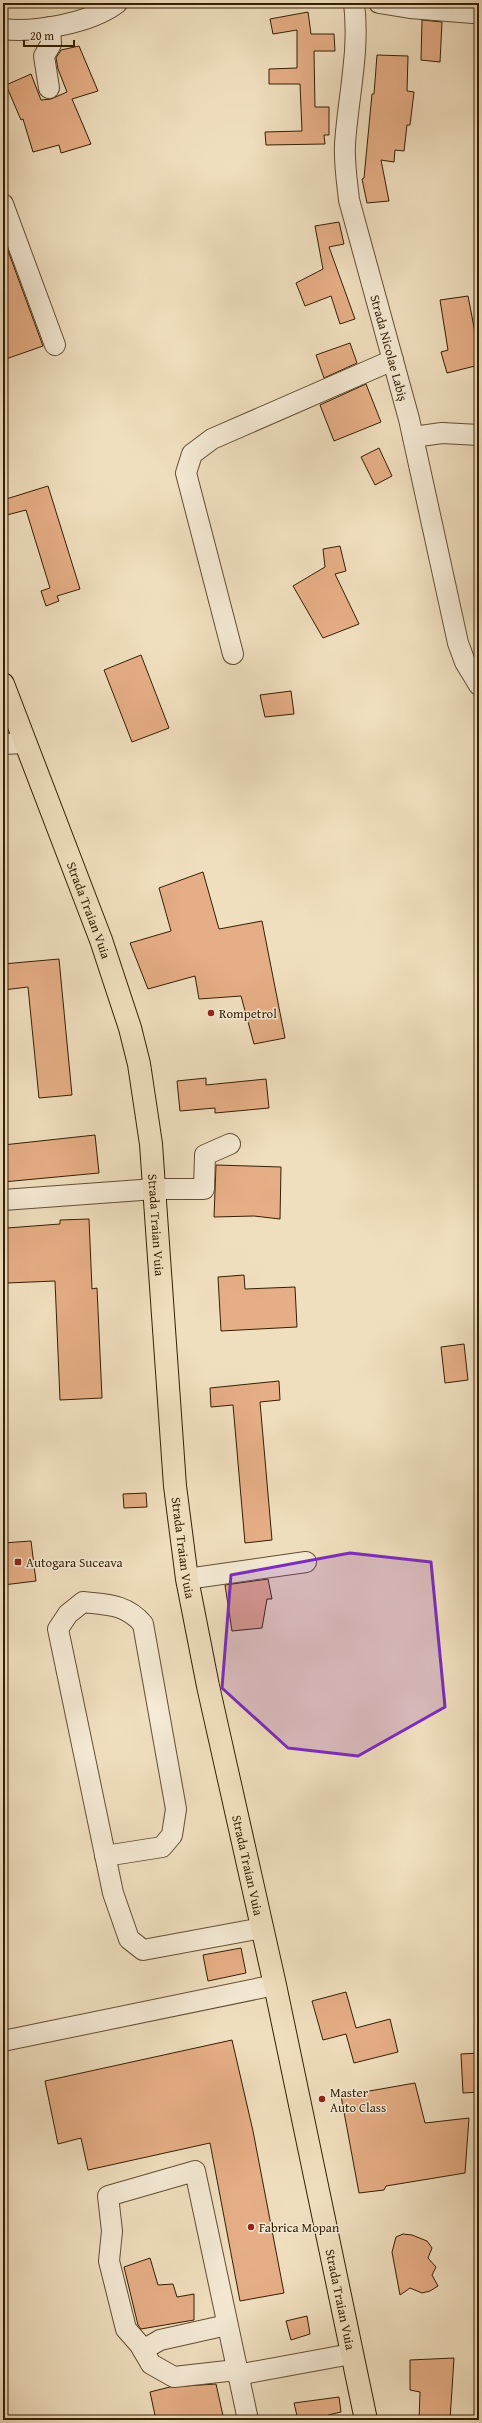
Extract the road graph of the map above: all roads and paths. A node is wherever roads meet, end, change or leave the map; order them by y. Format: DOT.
graph roads {
  1 [pos="117,3"];
  2 [pos="354,3"];
  3 [pos="379,3"];
  4 [pos="479,10"];
  5 [pos="50,27"];
  6 [pos="3,29"];
  7 [pos="49,88"];
  8 [pos="3,204"];
  9 [pos="55,345"];
  10 [pos="393,360"];
  11 [pos="479,435"];
  12 [pos="414,437"];
  13 [pos="233,654"];
  14 [pos="3,684"];
  15 [pos="479,685"];
  16 [pos="25,743"];
  17 [pos="3,744"];
  18 [pos="230,1144"];
  19 [pos="155,1189"];
  20 [pos="3,1200"];
  21 [pos="306,1562"];
  22 [pos="187,1579"];
  23 [pos="105,1856"];
  24 [pos="262,1928"];
  25 [pos="275,1985"];
  26 [pos="3,2042"];
  27 [pos="227,2325"];
  28 [pos="143,2350"];
  29 [pos="352,2354"];
  30 [pos="237,2373"];
  31 [pos="248,2420"];
  32 [pos="366,2420"];
  1 -- 5 [label="street"];
  2 -- 10 [label="street, Strada Nicolae Labiș"];
  3 -- 4 [label="street"];
  5 -- 6 [label="street"];
  5 -- 7 [label="street"];
  8 -- 9 [label="street"];
  10 -- 12 [label="street, Strada Nicolae Labiș"];
  10 -- 13 [label="street"];
  11 -- 12 [label="street"];
  12 -- 15 [label="street, Strada Nicolae Labiș"];
  14 -- 16 [label="main road, Strada Traian Vuia"];
  16 -- 17 [label="street"];
  16 -- 19 [label="main road, Strada Traian Vuia"];
  18 -- 19 [label="street"];
  19 -- 20 [label="street"];
  19 -- 22 [label="main road, Strada Traian Vuia"];
  21 -- 22 [label="street"];
  22 -- 24 [label="main road, Strada Traian Vuia"];
  23 -- 23 [label="street"];
  23 -- 24 [label="street"];
  24 -- 25 [label="main road, Strada Traian Vuia"];
  25 -- 26 [label="street"];
  25 -- 29 [label="main road, Strada Traian Vuia"];
  27 -- 28 [label="street"];
  27 -- 28 [label="street"];
  27 -- 30 [label="street"];
  28 -- 30 [label="street"];
  29 -- 30 [label="street"];
  29 -- 32 [label="main road, Strada Traian Vuia"];
  30 -- 31 [label="street"];
}
